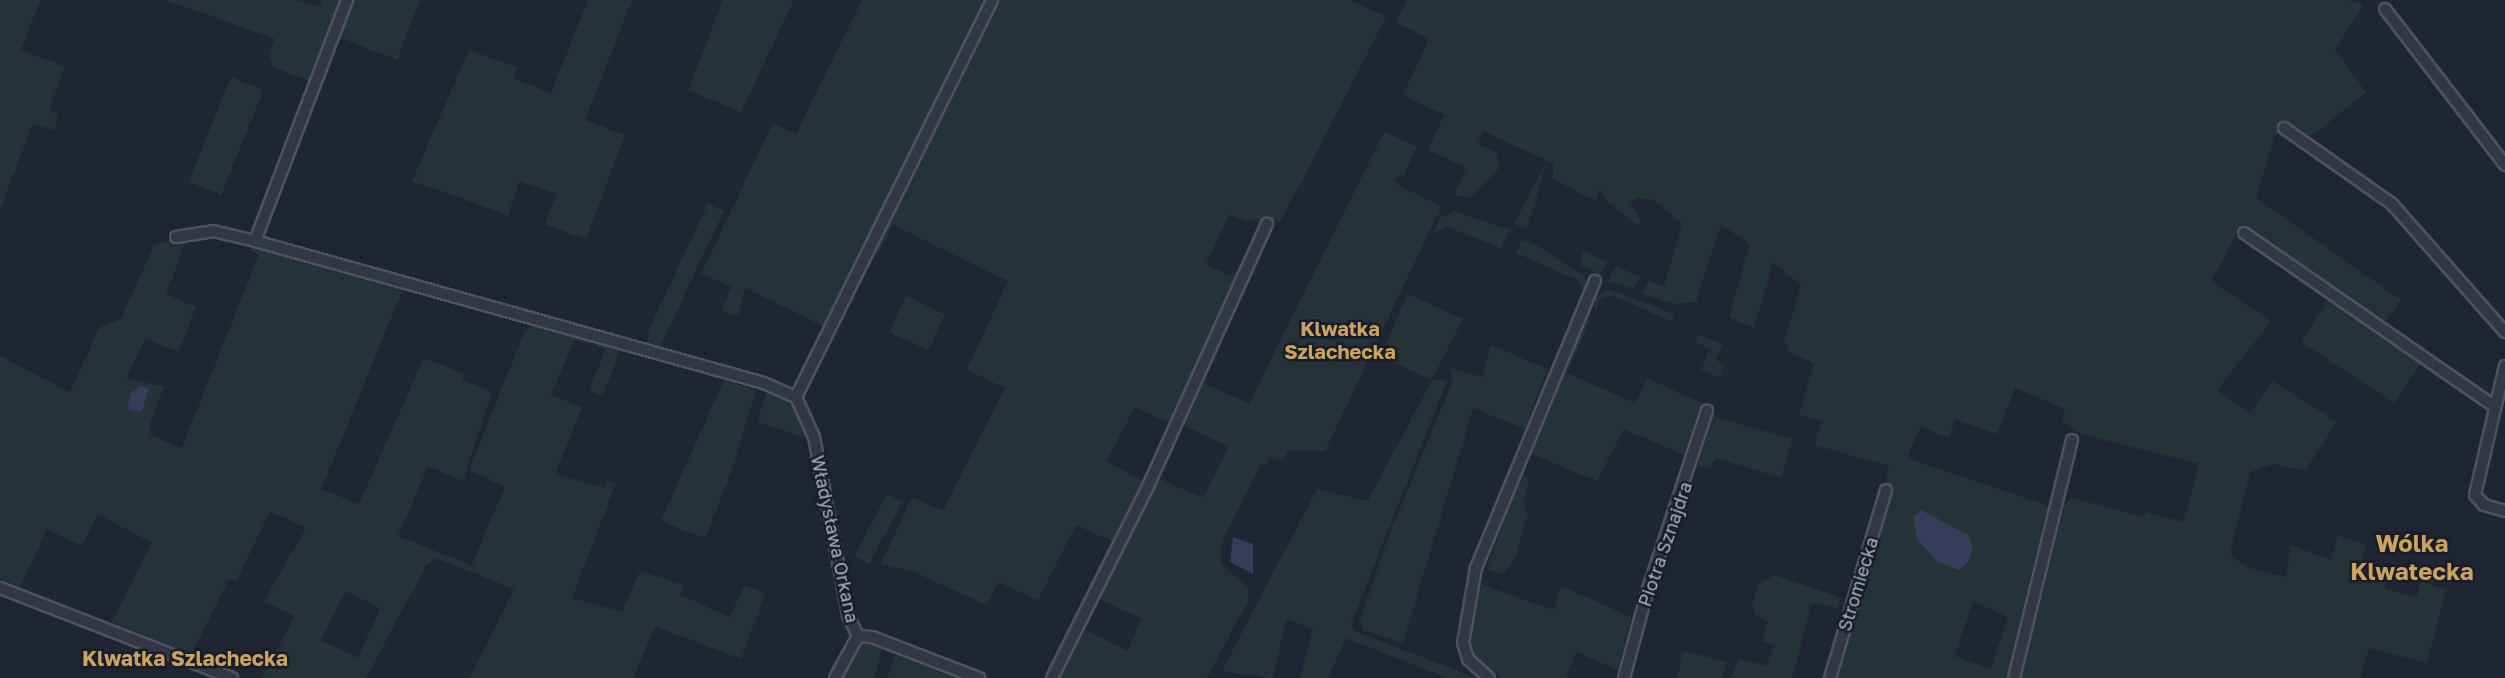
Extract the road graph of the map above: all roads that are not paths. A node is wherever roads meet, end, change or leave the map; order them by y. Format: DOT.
graph roads {
  1 [pos="347,0"];
  2 [pos="992,0"];
  3 [pos="2385,9"];
  4 [pos="2284,128"];
  5 [pos="2505,165"];
  6 [pos="1267,224"];
  7 [pos="2244,233"];
  8 [pos="176,237"];
  9 [pos="255,241"];
  10 [pos="1595,280"];
  11 [pos="2505,332"];
  12 [pos="2505,366"];
  13 [pos="796,397"];
  14 [pos="2495,407"];
  15 [pos="1707,411"];
  16 [pos="2072,440"];
  17 [pos="1886,490"];
  18 [pos="2505,511"];
  19 [pos="0,588"];
  20 [pos="858,636"];
  21 [pos="231,678"];
  22 [pos="835,678"];
  23 [pos="979,678"];
  24 [pos="1052,678"];
  25 [pos="1489,678"];
  26 [pos="1624,678"];
  27 [pos="1830,678"];
  28 [pos="2014,678"];
  1 -- 9 [label="street"];
  2 -- 13 [label="street"];
  3 -- 5 [label="street"];
  4 -- 11 [label="street"];
  6 -- 24 [label="street"];
  7 -- 14 [label="street"];
  8 -- 9 [label="street"];
  9 -- 13 [label="street"];
  10 -- 25 [label="street"];
  12 -- 14 [label="street"];
  13 -- 20 [label="street, Władysława Orkana"];
  14 -- 18 [label="street"];
  15 -- 26 [label="street, Piotra Sznajdra"];
  16 -- 28 [label="street"];
  17 -- 27 [label="street, Stromiecka"];
  19 -- 21 [label="street"];
  20 -- 22 [label="street, Władysława Orkana"];
  20 -- 23 [label="street"];
}
